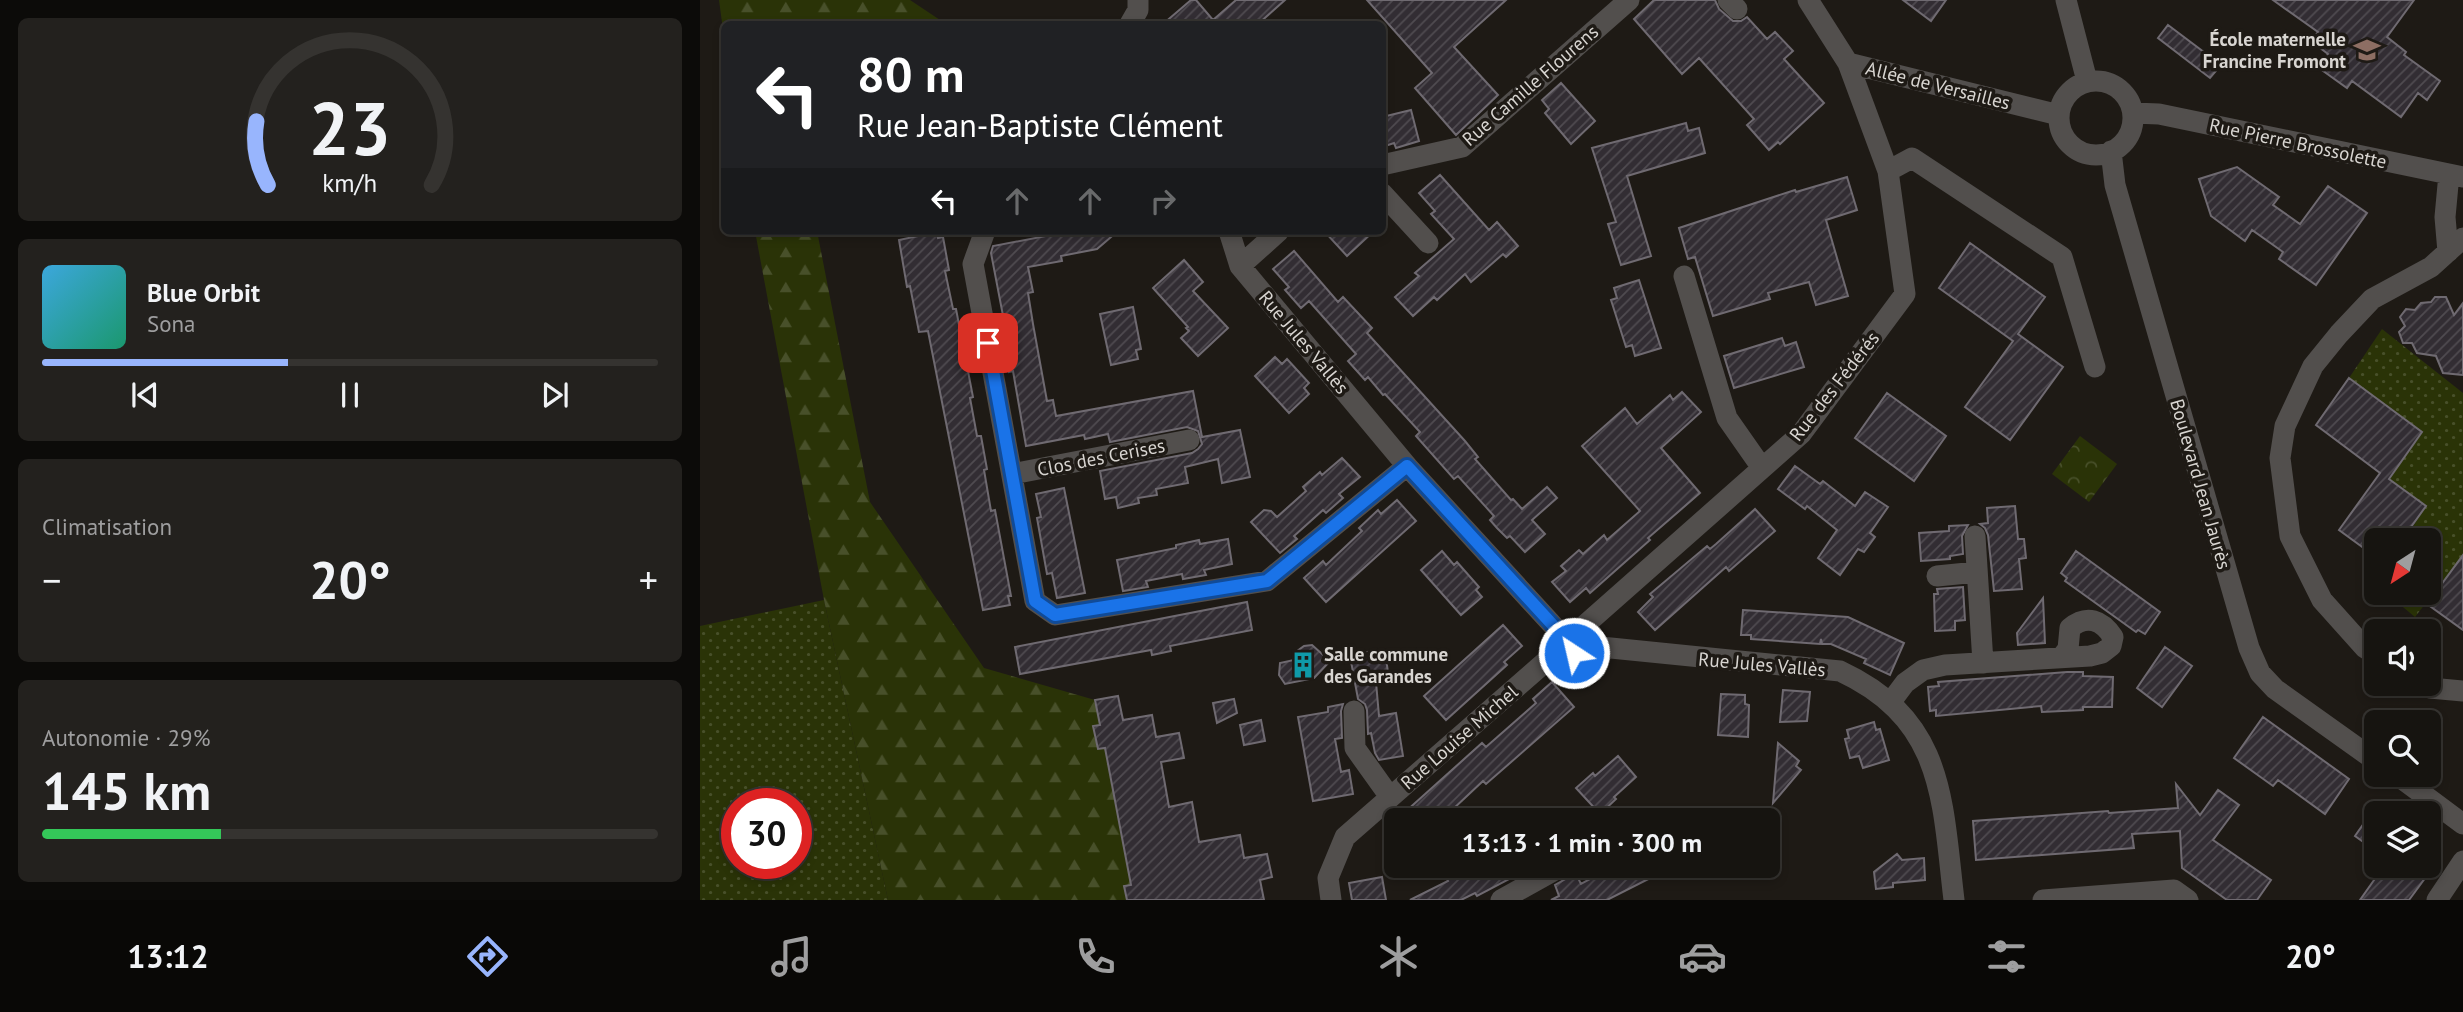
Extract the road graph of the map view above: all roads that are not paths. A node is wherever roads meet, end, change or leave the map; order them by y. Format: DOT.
graph roads {
  1 [pos="1138,0"];
  2 [pos="1629,0"];
  3 [pos="1808,0"];
  4 [pos="2066,0"];
  5 [pos="1607,7"];
  6 [pos="1132,21"];
  7 [pos="1848,62"];
  8 [pos="2087,81"];
  9 [pos="2133,113"];
  10 [pos="2059,115"];
  11 [pos="2111,151"];
  12 [pos="1386,163"];
  13 [pos="1888,171"];
  14 [pos="2456,175"];
  15 [pos="1386,197"];
  16 [pos="984,235"];
  17 [pos="1230,235"];
  18 [pos="1275,235"];
  19 [pos="1427,243"];
  20 [pos="2456,245"];
  21 [pos="1240,266"];
  22 [pos="1684,276"];
  23 [pos="2095,367"];
  24 [pos="1189,440"];
  25 [pos="1407,466"];
  26 [pos="1762,468"];
  27 [pos="1012,474"];
  28 [pos="1975,536"];
  29 [pos="1977,572"];
  30 [pos="1937,576"];
  31 [pos="1569,640"];
  32 [pos="2364,647"];
  33 [pos="2061,658"];
  34 [pos="1983,663"];
  35 [pos="2441,689"];
  36 [pos="2463,691"];
  37 [pos="1890,703"];
  38 [pos="1354,711"];
  39 [pos="2364,752"];
  40 [pos="2413,787"];
  41 [pos="1390,797"];
  42 [pos="2463,824"];
  43 [pos="2463,861"];
  44 [pos="1540,878"];
  45 [pos="1331,900"];
  46 [pos="1501,900"];
  47 [pos="1954,900"];
  48 [pos="2042,900"];
  49 [pos="2188,900"];
  50 [pos="2437,900"];
  1 -- 6 [label="street"];
  2 -- 5 [label="street, Rue Camille Flourens"];
  3 -- 7 [label="street, Allée de Versailles"];
  4 -- 8 [label="street"];
  5 -- 12 [label="street, Rue Camille Flourens"];
  7 -- 10 [label="street, Allée de Versailles"];
  7 -- 13 [label="street, Rue des Fédérés"];
  8 -- 9 [label="street"];
  8 -- 10 [label="street"];
  9 -- 11 [label="street"];
  9 -- 14 [label="street, Rue Pierre Brossolette"];
  10 -- 11 [label="street"];
  11 -- 39 [label="street, Boulevard Jean Jaurès"];
  13 -- 23 [label="street"];
  13 -- 26 [label="street, Rue des Fédérés"];
  14 -- 20 [label="street"];
  15 -- 19 [label="street"];
  16 -- 27 [label="street"];
  17 -- 21 [label="street, Rue Jules Vallès"];
  18 -- 21 [label="street"];
  20 -- 32 [label="street"];
  21 -- 25 [label="street, Rue Jules Vallès"];
  22 -- 26 [label="street"];
  24 -- 27 [label="street, Clos des Cerises"];
  25 -- 27 [label="street"];
  25 -- 31 [label="street, Rue Jules Vallès"];
  26 -- 31 [label="street, Rue des Fédérés"];
  28 -- 29 [label="street"];
  29 -- 30 [label="street"];
  29 -- 34 [label="street"];
  31 -- 37 [label="street, Rue Jules Vallès"];
  31 -- 41 [label="street, Rue Louise Michel"];
  33 -- 34 [label="street"];
  34 -- 37 [label="street"];
  35 -- 36 [label="street"];
  37 -- 47 [label="street, Rue Jules Vallès"];
  38 -- 41 [label="street, Rue Louise Michel"];
  40 -- 42 [label="street"];
  41 -- 45 [label="street, Rue Louise Michel"];
  43 -- 50 [label="street"];
  44 -- 46 [label="street"];
  48 -- 49 [label="street"];
}
